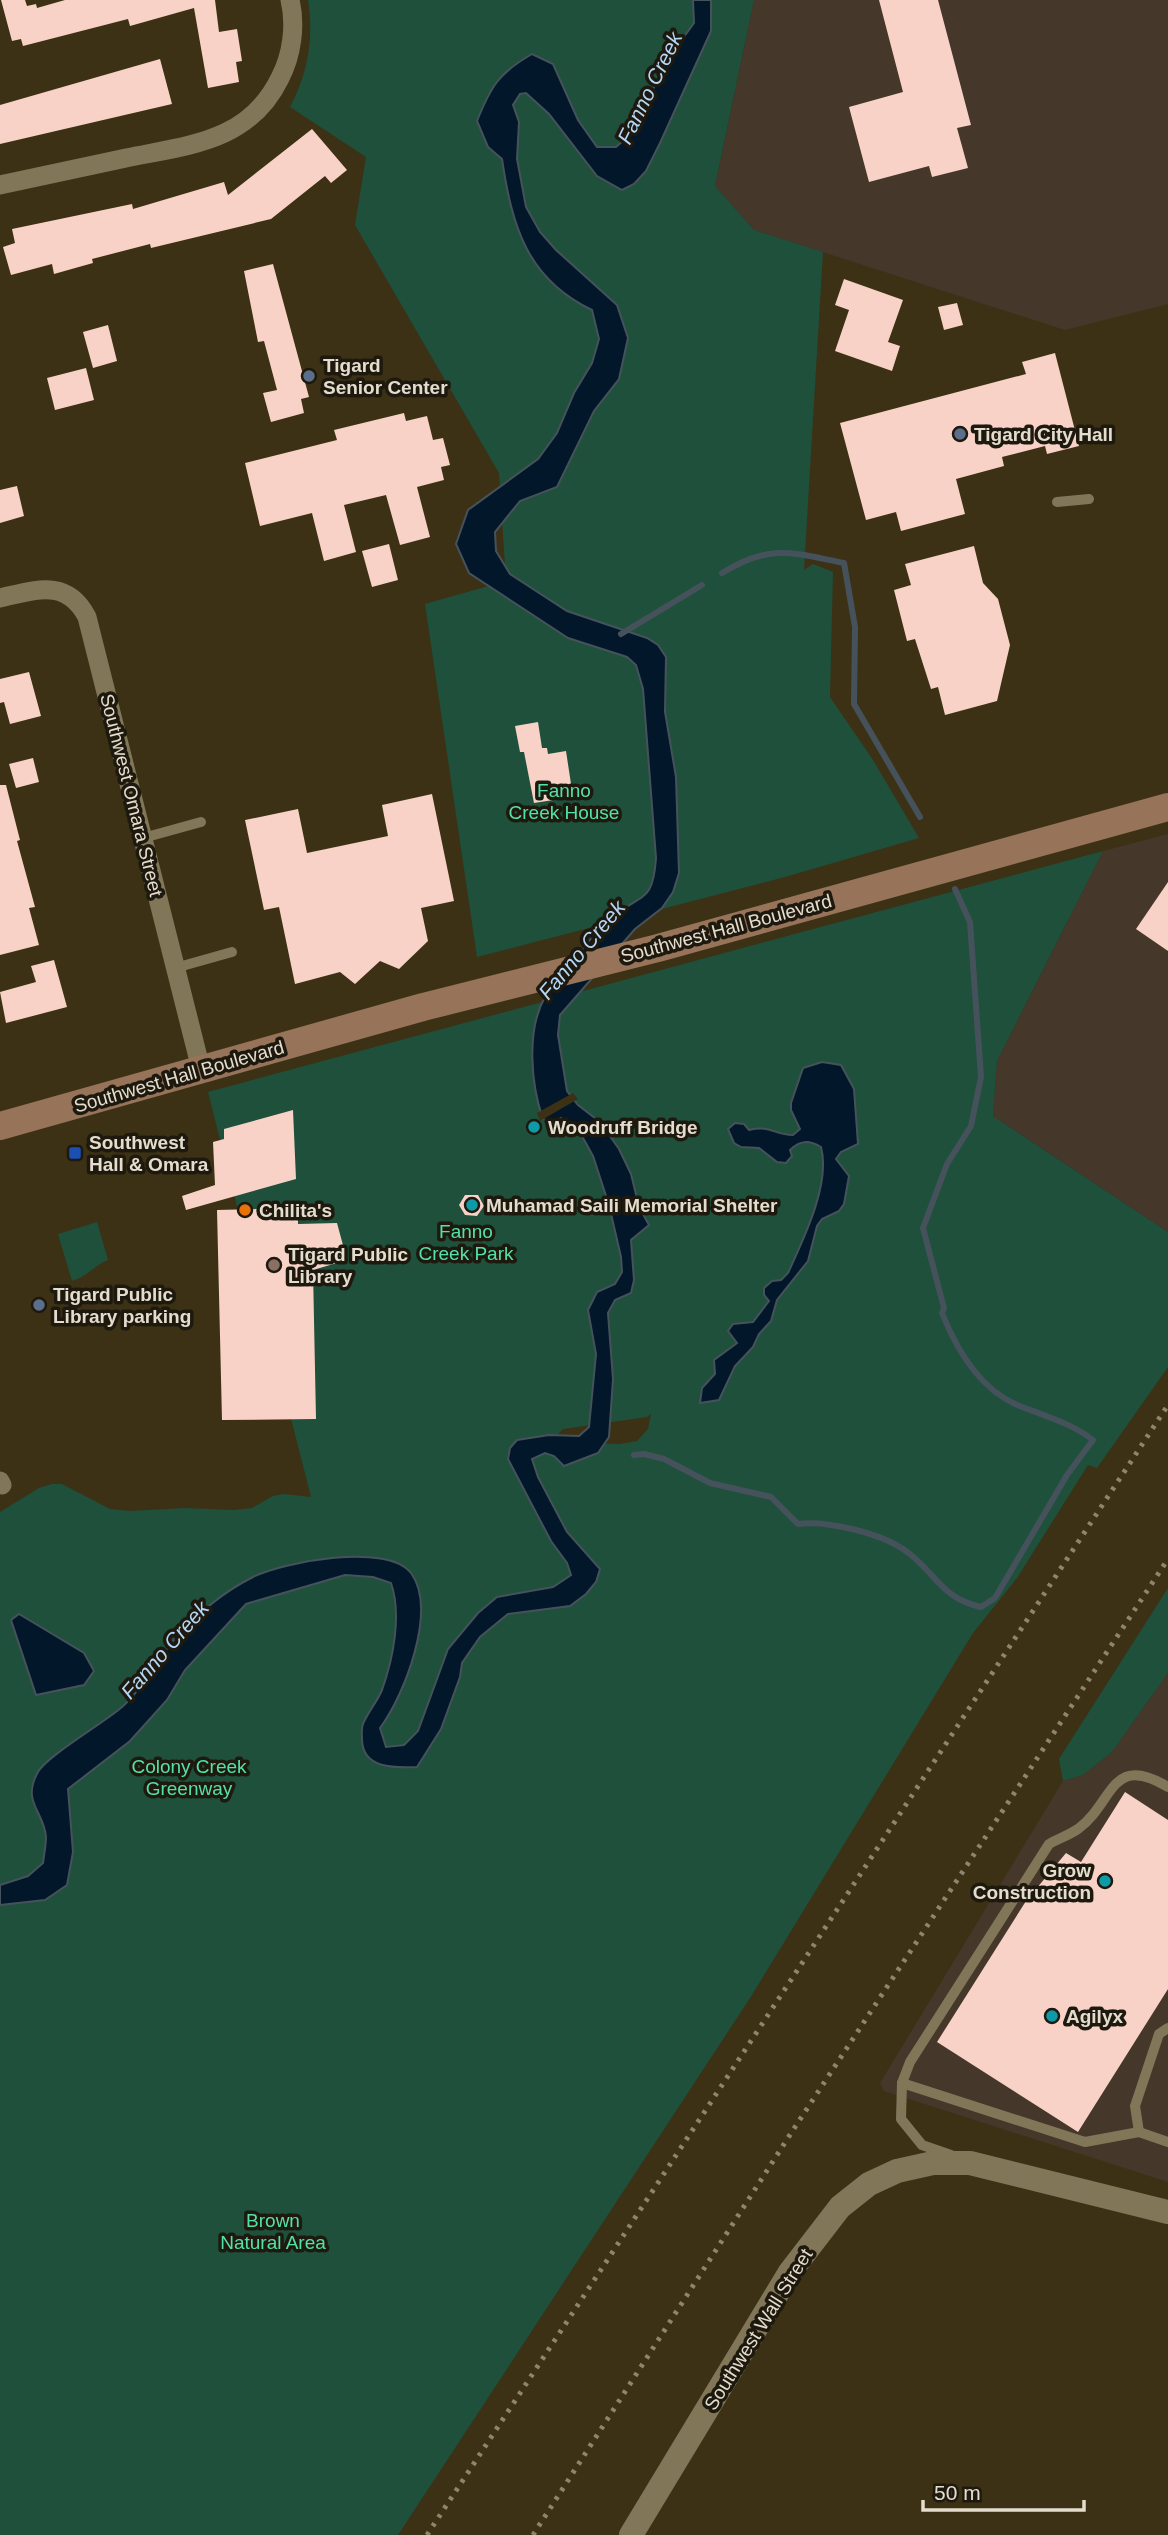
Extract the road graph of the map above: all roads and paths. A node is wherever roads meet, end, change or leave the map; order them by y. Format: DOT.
graph roads {
  1 [pos="290,0"];
  2 [pos="0,185"];
  3 [pos="1089,499"];
  4 [pos="1057,502"];
  5 [pos="0,598"];
  6 [pos="1168,807"];
  7 [pos="201,822"];
  8 [pos="143,838"];
  9 [pos="232,952"];
  10 [pos="176,968"];
  11 [pos="201,1069"];
  12 [pos="0,1126"];
  13 [pos="1168,1787"];
  14 [pos="1168,2028"];
  15 [pos="902,2083"];
  16 [pos="1139,2132"];
  17 [pos="1168,2141"];
  18 [pos="971,2163"];
  19 [pos="1168,2212"];
  20 [pos="631,2535"];
  1 -- 2 [label="street"];
  3 -- 4 [label="lane"];
  5 -- 8 [label="street, Southwest Omara Street"];
  6 -- 11 [label="main road, Southwest Hall Boulevard"];
  7 -- 8 [label="lane"];
  8 -- 10 [label="street, Southwest Omara Street"];
  9 -- 10 [label="lane"];
  10 -- 11 [label="street, Southwest Omara Street"];
  11 -- 12 [label="main road, Southwest Hall Boulevard"];
  13 -- 15 [label="lane"];
  14 -- 16 [label="lane"];
  15 -- 16 [label="lane"];
  15 -- 18 [label="lane"];
  16 -- 17 [label="lane"];
  18 -- 19 [label="street, Southwest Wall Street"];
  18 -- 20 [label="street, Southwest Wall Street"];
}
